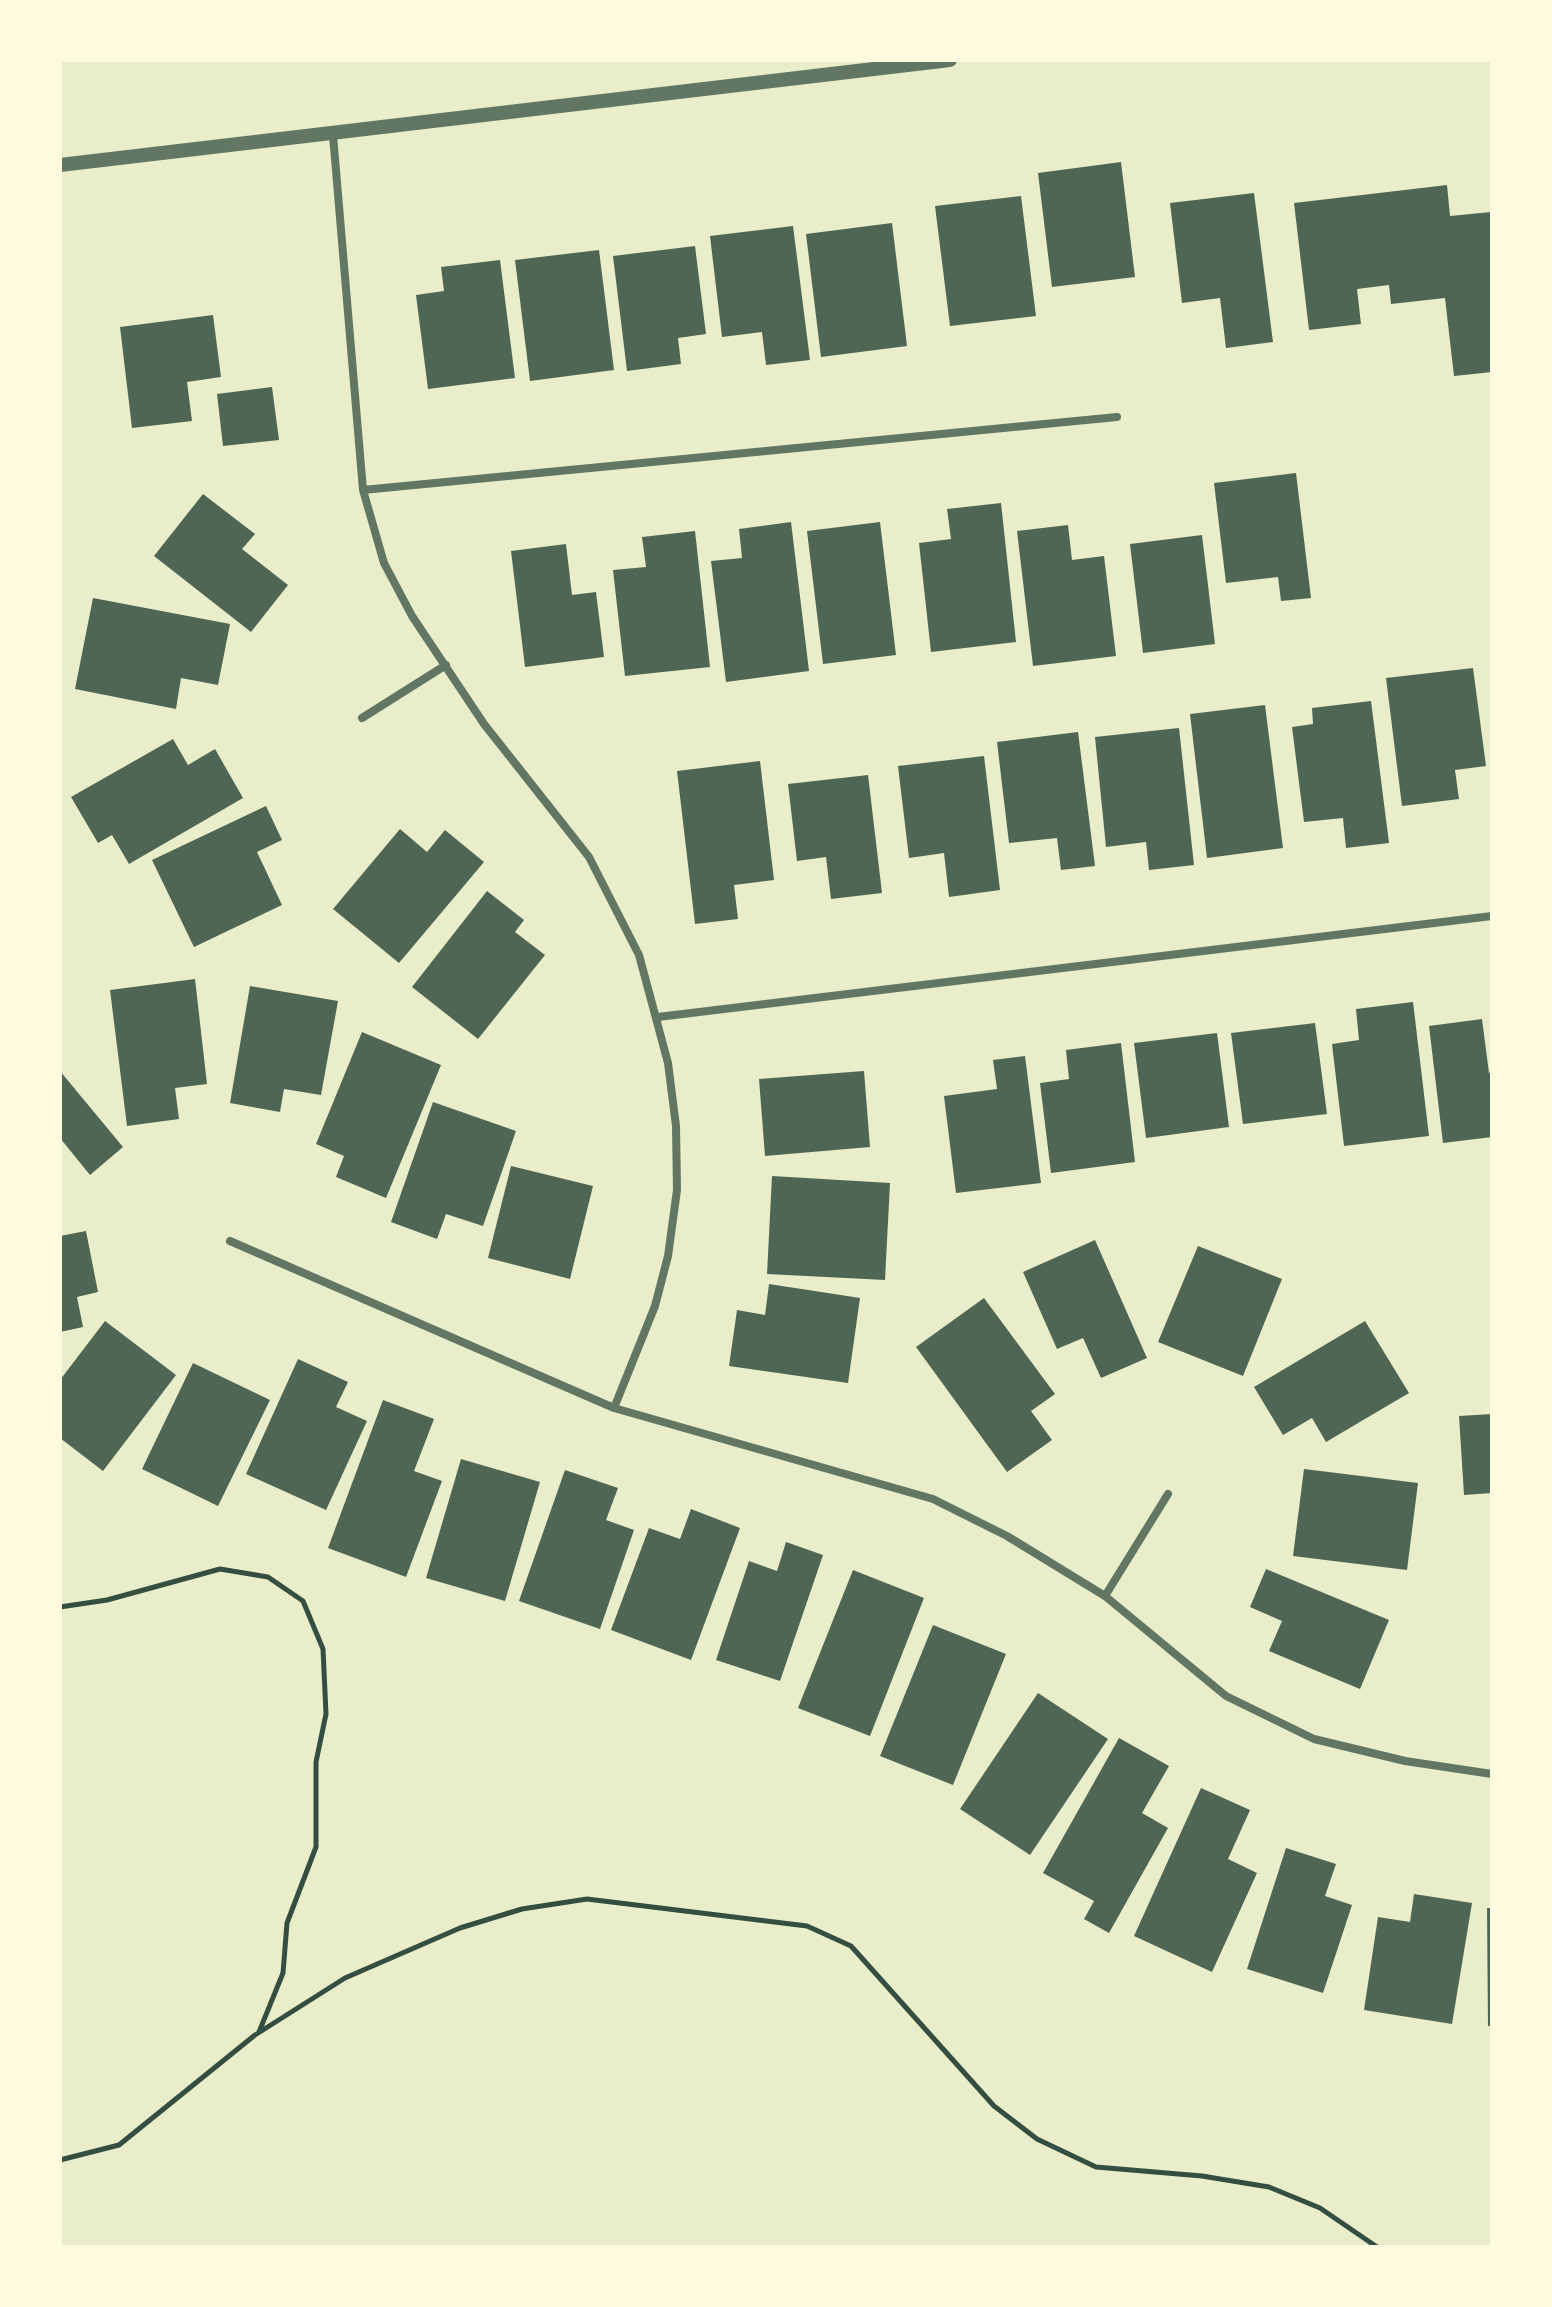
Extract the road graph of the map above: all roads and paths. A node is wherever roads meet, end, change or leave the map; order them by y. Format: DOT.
graph roads {
  1 [pos="950,60"];
  2 [pos="333,135"];
  3 [pos="60,165"];
  4 [pos="1117,417"];
  5 [pos="363,490"];
  6 [pos="446,665"];
  7 [pos="362,718"];
  8 [pos="1492,916"];
  9 [pos="658,1017"];
  10 [pos="230,1241"];
  11 [pos="614,1408"];
  12 [pos="1168,1494"];
  13 [pos="1105,1596"];
  14 [pos="60,1607"];
  15 [pos="1492,1774"];
  16 [pos="258,2033"];
  17 [pos="60,2160"];
  18 [pos="1377,2247"];
  1 -- 2 [label="street"];
  2 -- 3 [label="street"];
  2 -- 5 [label="street"];
  4 -- 5 [label="street"];
  5 -- 6 [label="street"];
  6 -- 7 [label="street"];
  6 -- 9 [label="street"];
  8 -- 9 [label="street"];
  9 -- 11 [label="street"];
  10 -- 11 [label="street"];
  11 -- 13 [label="street"];
  12 -- 13 [label="street"];
  13 -- 15 [label="street"];
  14 -- 16 [label="path"];
  16 -- 17 [label="path"];
  16 -- 18 [label="path"];
}
